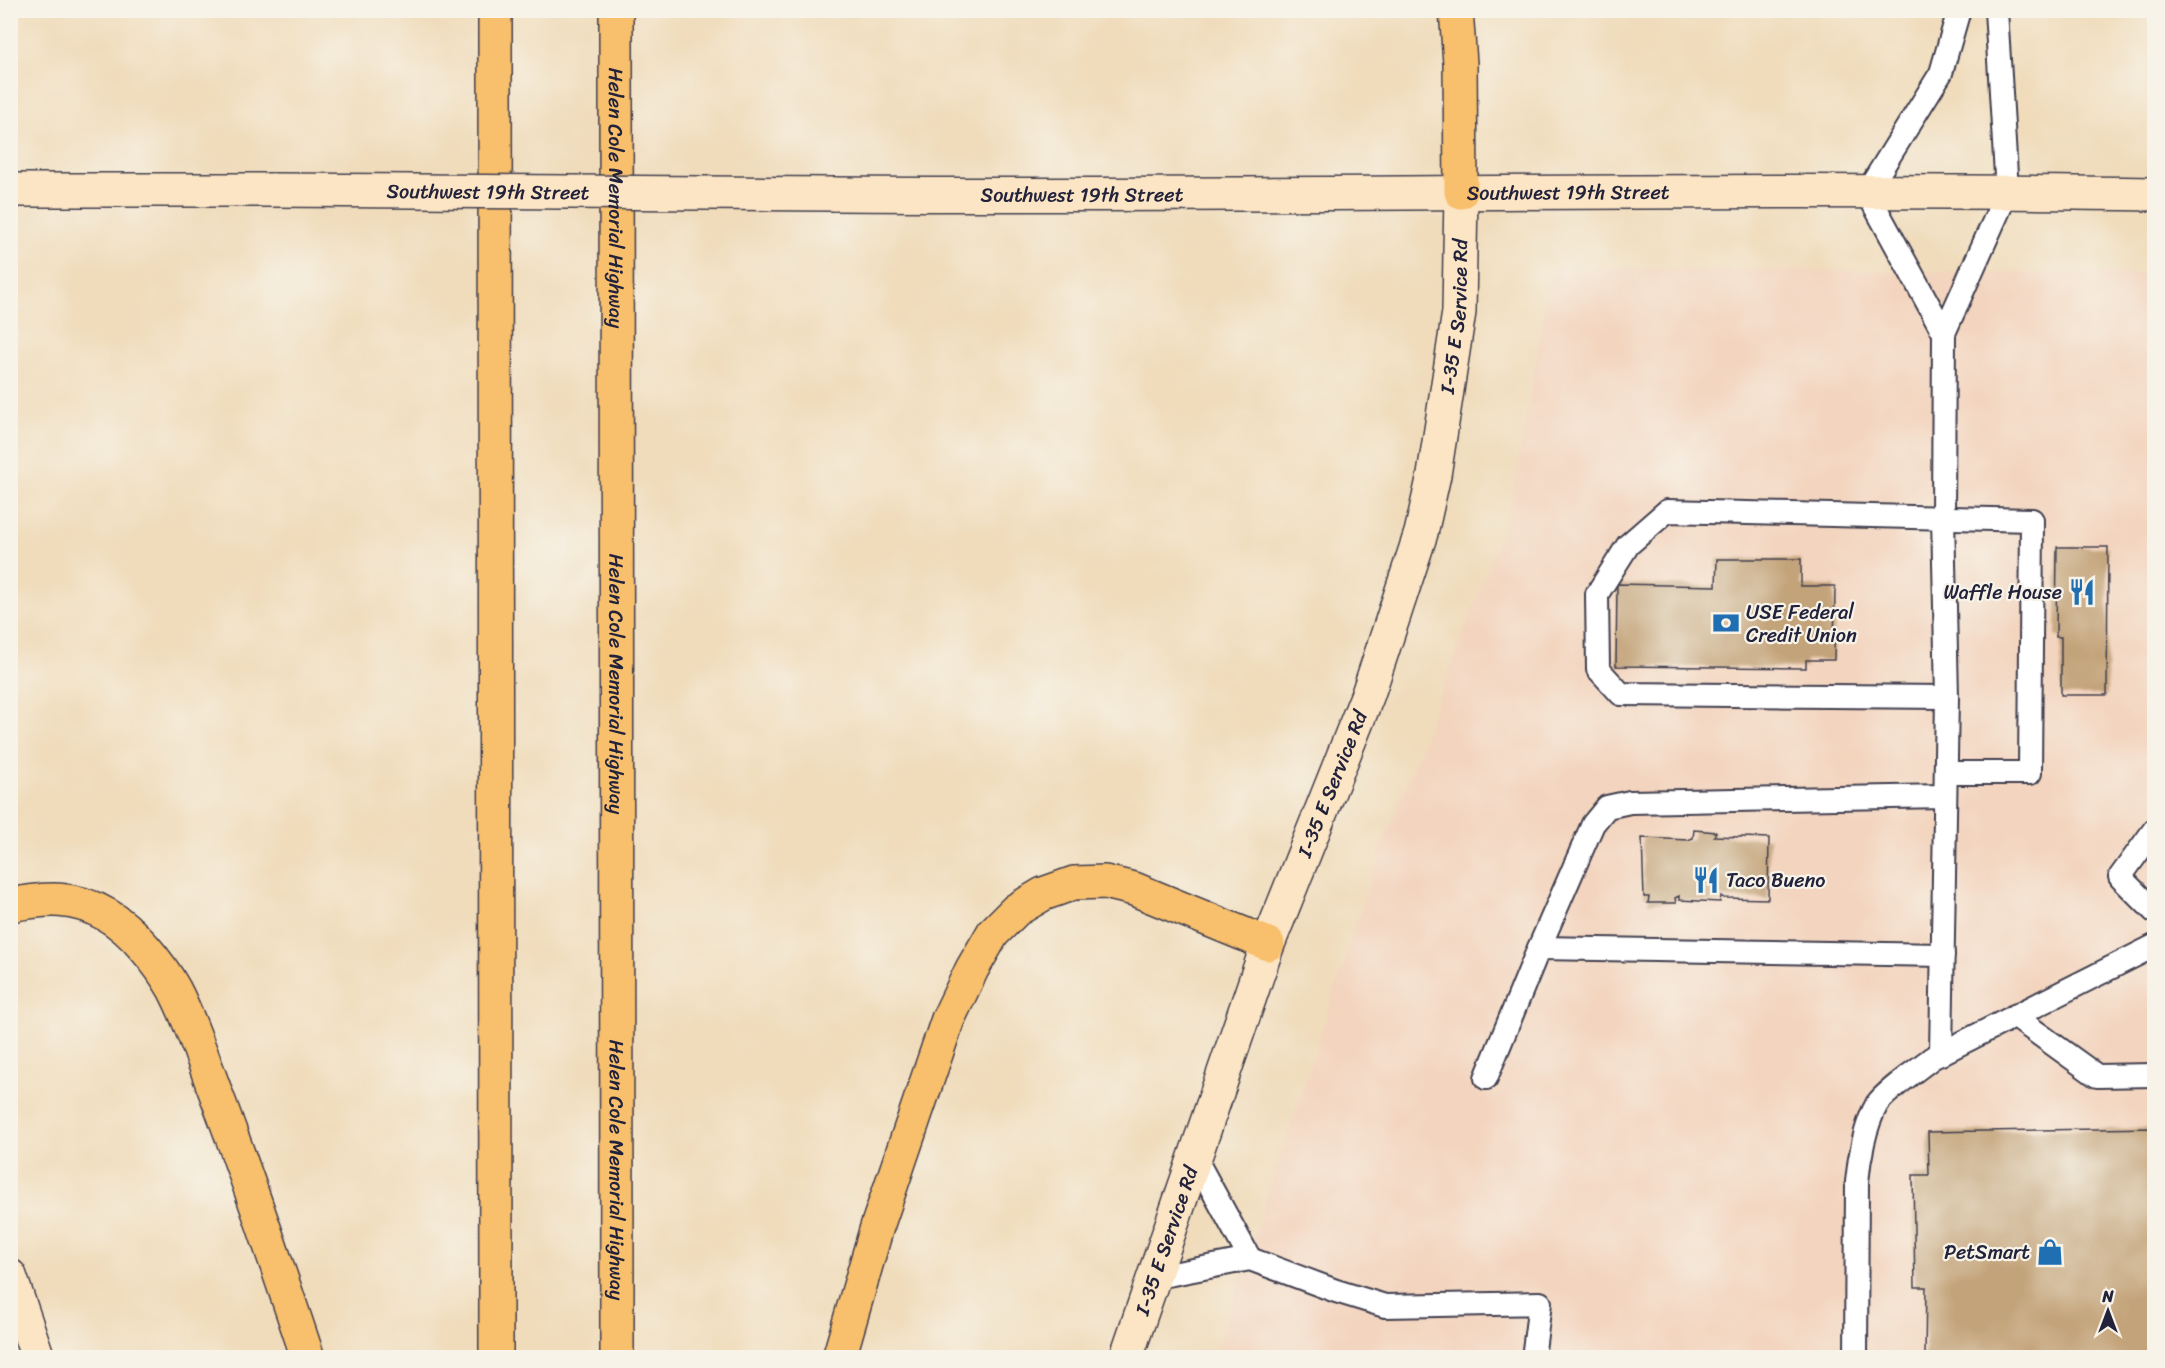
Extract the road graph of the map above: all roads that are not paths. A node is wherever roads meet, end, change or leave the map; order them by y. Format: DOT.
graph roads {
  1 [pos="495,10"];
  2 [pos="616,10"];
  3 [pos="1456,10"];
  4 [pos="1959,10"];
  5 [pos="1996,10"];
  6 [pos="10,190"];
  7 [pos="1461,192"];
  8 [pos="1867,192"];
  9 [pos="2007,192"];
  10 [pos="2154,194"];
  11 [pos="1944,333"];
  12 [pos="1943,517"];
  13 [pos="1947,698"];
  14 [pos="1946,773"];
  15 [pos="1945,796"];
  16 [pos="2154,830"];
  17 [pos="10,905"];
  18 [pos="2154,911"];
  19 [pos="1268,944"];
  20 [pos="2154,946"];
  21 [pos="1539,948"];
  22 [pos="1942,955"];
  23 [pos="2014,1016"];
  24 [pos="1941,1054"];
  25 [pos="2154,1075"];
  26 [pos="1486,1078"];
  27 [pos="1194,1156"];
  28 [pos="1250,1259"];
  29 [pos="10,1276"];
  30 [pos="1152,1278"];
  31 [pos="38,1358"];
  32 [pos="308,1358"];
  33 [pos="496,1358"];
  34 [pos="617,1358"];
  35 [pos="839,1358"];
  36 [pos="1126,1358"];
  37 [pos="1533,1358"];
  38 [pos="1856,1358"];
  1 -- 33 [label="highway"];
  2 -- 34 [label="highway, Helen Cole Memorial Highway"];
  3 -- 7 [label="highway"];
  4 -- 8 [label="lane"];
  5 -- 9 [label="lane"];
  6 -- 7 [label="main road, Southwest 19th Street, bridge"];
  7 -- 8 [label="main road, Southwest 19th Street"];
  7 -- 19 [label="main road, I-35 E Service Rd"];
  8 -- 9 [label="main road, Southwest 19th Street"];
  8 -- 11 [label="lane"];
  9 -- 10 [label="main road, Southwest 19th Street"];
  9 -- 11 [label="lane"];
  11 -- 12 [label="lane"];
  12 -- 13 [label="lane"];
  12 -- 13 [label="lane"];
  12 -- 14 [label="lane"];
  13 -- 14 [label="lane"];
  14 -- 15 [label="lane"];
  15 -- 21 [label="lane"];
  15 -- 22 [label="lane"];
  16 -- 18 [label="lane"];
  17 -- 32 [label="highway"];
  19 -- 27 [label="main road, I-35 E Service Rd"];
  19 -- 35 [label="highway"];
  20 -- 23 [label="lane"];
  21 -- 22 [label="lane"];
  21 -- 26 [label="lane"];
  22 -- 24 [label="lane"];
  23 -- 24 [label="lane"];
  23 -- 25 [label="lane"];
  24 -- 38 [label="lane"];
  27 -- 28 [label="lane"];
  27 -- 30 [label="main road, I-35 E Service Rd"];
  28 -- 30 [label="lane"];
  28 -- 37 [label="lane"];
  29 -- 31 [label="main road"];
  30 -- 36 [label="main road, I-35 E Service Rd"];
}
